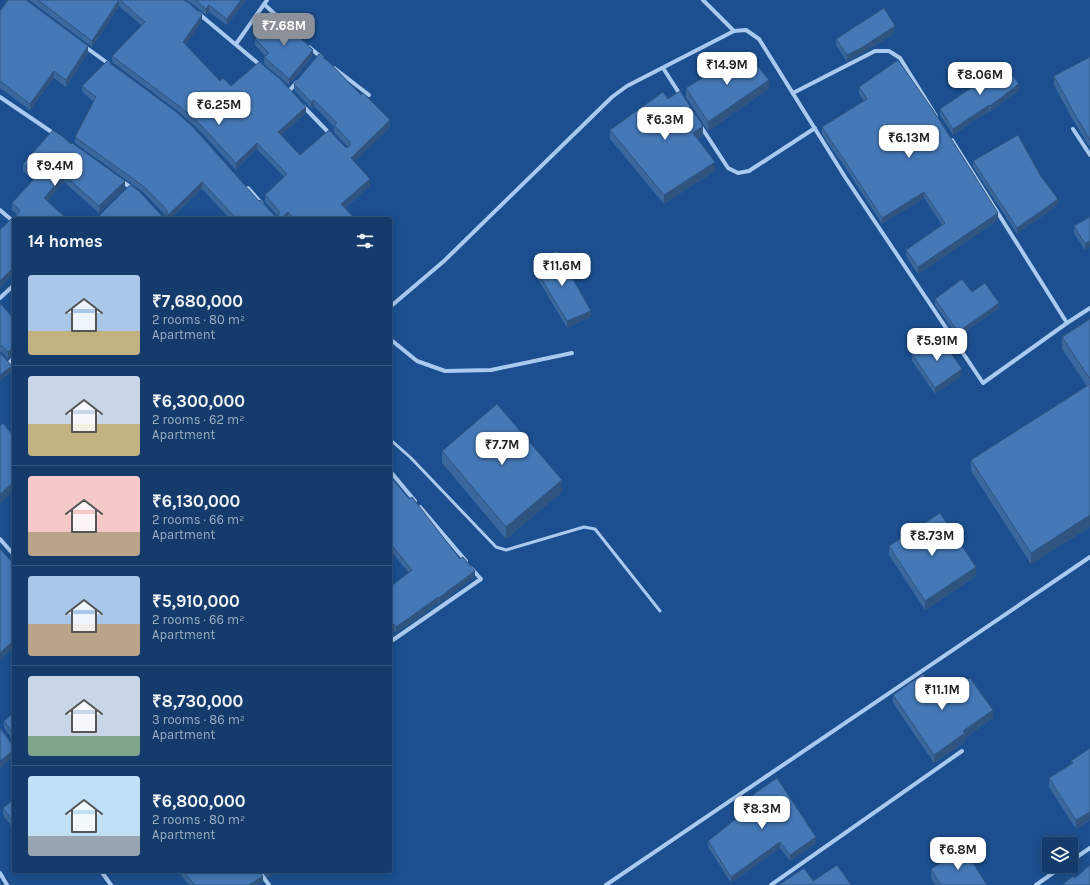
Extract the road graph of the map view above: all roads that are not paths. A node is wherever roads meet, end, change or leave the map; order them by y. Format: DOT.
graph roads {
  1 [pos="703,0"];
  2 [pos="265,2"];
  3 [pos="192,8"];
  4 [pos="286,24"];
  5 [pos="734,31"];
  6 [pos="78,41"];
  7 [pos="236,44"];
  8 [pos="308,45"];
  9 [pos="318,56"];
  10 [pos="324,60"];
  11 [pos="314,62"];
  12 [pos="330,64"];
  13 [pos="663,68"];
  14 [pos="115,69"];
  15 [pos="264,69"];
  16 [pos="299,79"];
  17 [pos="286,87"];
  18 [pos="289,91"];
  19 [pos="793,92"];
  20 [pos="294,96"];
  21 [pos="369,96"];
  22 [pos="0,97"];
  23 [pos="685,101"];
  24 [pos="300,102"];
  25 [pos="938,118"];
  26 [pos="698,121"];
  27 [pos="815,128"];
  28 [pos="1074,129"];
  29 [pos="57,135"];
  30 [pos="331,135"];
  31 [pos="950,138"];
  32 [pos="1090,155"];
  33 [pos="118,178"];
  34 [pos="244,184"];
  35 [pos="130,187"];
  36 [pos="136,191"];
  37 [pos="125,192"];
  38 [pos="265,207"];
  39 [pos="0,210"];
  40 [pos="12,220"];
  41 [pos="12,287"];
  42 [pos="0,298"];
  43 [pos="392,305"];
  44 [pos="1090,308"];
  45 [pos="1067,323"];
  46 [pos="392,341"];
  47 [pos="572,353"];
  48 [pos="4,359"];
  49 [pos="12,360"];
  50 [pos="8,364"];
  51 [pos="12,368"];
  52 [pos="392,442"];
  53 [pos="392,473"];
  54 [pos="0,540"];
  55 [pos="12,553"];
  56 [pos="1090,557"];
  57 [pos="660,611"];
  58 [pos="392,642"];
  59 [pos="962,751"];
  60 [pos="1090,848"];
  61 [pos="1078,856"];
  62 [pos="0,873"];
  63 [pos="102,873"];
  64 [pos="260,873"];
  65 [pos="1054,873"];
  66 [pos="7,885"];
  67 [pos="111,885"];
  68 [pos="269,885"];
  69 [pos="606,885"];
  70 [pos="771,885"];
  71 [pos="1036,885"];
  1 -- 5 [label="street"];
  2 -- 4 [label="street"];
  2 -- 7 [label="street"];
  3 -- 7 [label="street"];
  5 -- 13 [label="street"];
  5 -- 19 [label="street"];
  6 -- 14 [label="street"];
  7 -- 15 [label="street"];
  8 -- 9 [label="street"];
  9 -- 10 [label="street"];
  9 -- 11 [label="street"];
  12 -- 21 [label="street"];
  13 -- 23 [label="street"];
  13 -- 43 [label="street"];
  16 -- 18 [label="street"];
  17 -- 18 [label="street"];
  18 -- 20 [label="street"];
  19 -- 25 [label="street"];
  19 -- 27 [label="street"];
  22 -- 29 [label="street"];
  24 -- 30 [label="street"];
  26 -- 27 [label="street"];
  27 -- 45 [label="street"];
  28 -- 32 [label="street"];
  31 -- 45 [label="street"];
  33 -- 35 [label="street"];
  34 -- 38 [label="street"];
  35 -- 36 [label="street"];
  35 -- 37 [label="street"];
  39 -- 40 [label="street"];
  41 -- 42 [label="street"];
  44 -- 45 [label="street"];
  46 -- 47 [label="street"];
  48 -- 50 [label="street"];
  49 -- 50 [label="street"];
  50 -- 51 [label="street"];
  52 -- 57 [label="lane"];
  53 -- 58 [label="street"];
  54 -- 55 [label="street"];
  56 -- 69 [label="street"];
  59 -- 70 [label="street"];
  60 -- 61 [label="street"];
  62 -- 66 [label="street"];
  63 -- 67 [label="street"];
  64 -- 68 [label="street"];
  65 -- 71 [label="street"];
}
